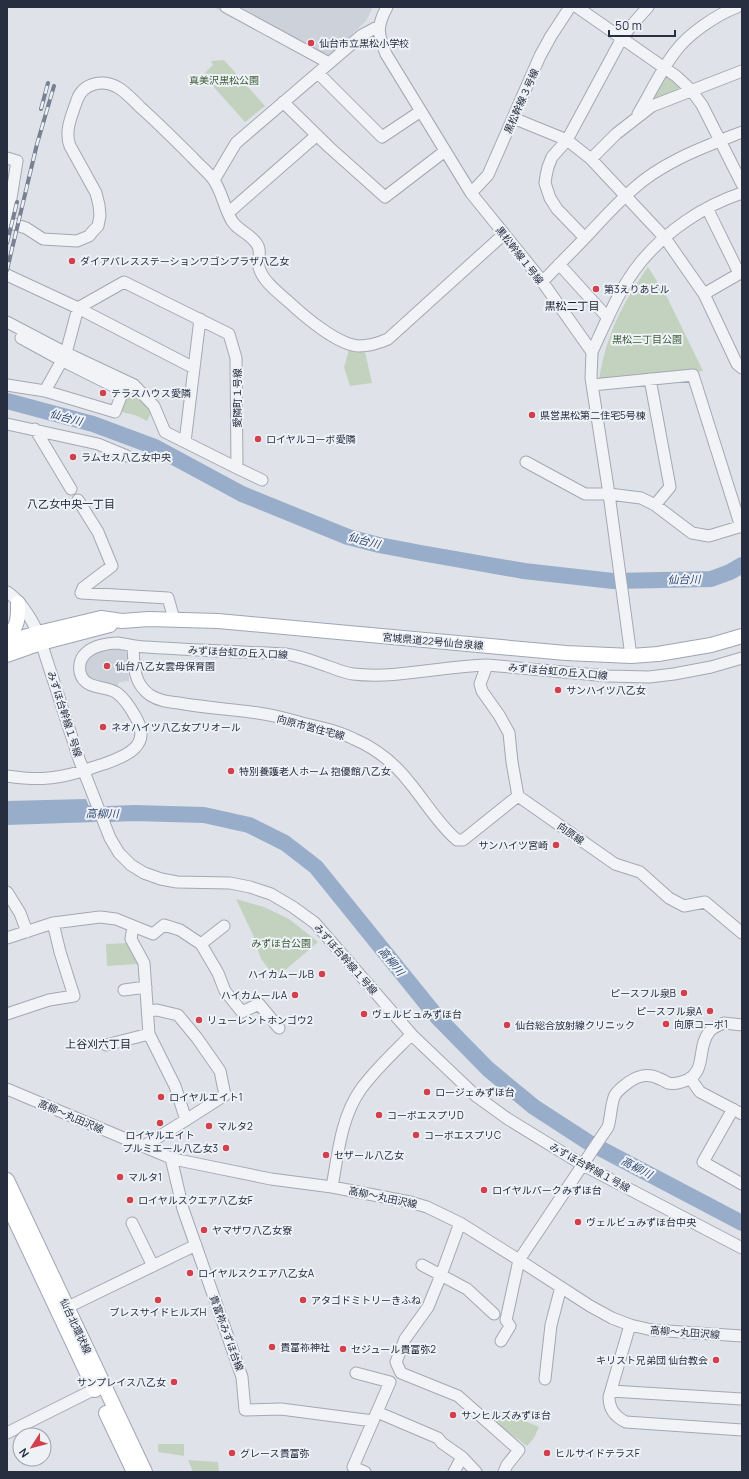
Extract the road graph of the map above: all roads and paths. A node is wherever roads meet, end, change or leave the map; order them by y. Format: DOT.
graph roads {
  1 [pos="226,7"];
  2 [pos="387,7"];
  3 [pos="570,7"];
  4 [pos="577,7"];
  5 [pos="648,7"];
  6 [pos="737,7"];
  7 [pos="379,26"];
  8 [pos="622,38"];
  9 [pos="329,63"];
  10 [pos="665,69"];
  11 [pos="742,71"];
  12 [pos="318,73"];
  13 [pos="691,90"];
  14 [pos="283,102"];
  15 [pos="421,111"];
  16 [pos="513,118"];
  17 [pos="636,118"];
  18 [pos="742,132"];
  19 [pos="317,135"];
  20 [pos="567,140"];
  21 [pos="720,140"];
  22 [pos="445,151"];
  23 [pos="7,158"];
  24 [pos="590,159"];
  25 [pos="214,180"];
  26 [pos="742,184"];
  27 [pos="471,193"];
  28 [pos="742,193"];
  29 [pos="626,196"];
  30 [pos="707,208"];
  31 [pos="228,213"];
  32 [pos="7,223"];
  33 [pos="504,234"];
  34 [pos="585,238"];
  35 [pos="665,238"];
  36 [pos="559,264"];
  37 [pos="741,272"];
  38 [pos="7,275"];
  39 [pos="542,282"];
  40 [pos="704,294"];
  41 [pos="78,308"];
  42 [pos="608,318"];
  43 [pos="200,319"];
  44 [pos="7,322"];
  45 [pos="7,329"];
  46 [pos="592,352"];
  47 [pos="64,357"];
  48 [pos="194,368"];
  49 [pos="742,368"];
  50 [pos="650,379"];
  51 [pos="7,384"];
  52 [pos="592,385"];
  53 [pos="45,391"];
  54 [pos="7,424"];
  55 [pos="35,429"];
  56 [pos="185,442"];
  57 [pos="127,456"];
  58 [pos="526,462"];
  59 [pos="237,468"];
  60 [pos="262,480"];
  61 [pos="71,489"];
  62 [pos="609,494"];
  63 [pos="78,500"];
  64 [pos="655,504"];
  65 [pos="741,527"];
  66 [pos="7,592"];
  67 [pos="18,603"];
  68 [pos="174,619"];
  69 [pos="7,636"];
  70 [pos="742,636"];
  71 [pos="39,638"];
  72 [pos="7,642"];
  73 [pos="133,646"];
  74 [pos="7,655"];
  75 [pos="631,656"];
  76 [pos="742,658"];
  77 [pos="487,665"];
  78 [pos="84,770"];
  79 [pos="7,776"];
  80 [pos="518,796"];
  81 [pos="7,892"];
  82 [pos="53,923"];
  83 [pos="133,926"];
  84 [pos="224,926"];
  85 [pos="26,932"];
  86 [pos="742,933"];
  87 [pos="7,938"];
  88 [pos="201,944"];
  89 [pos="146,987"];
  90 [pos="124,990"];
  91 [pos="148,1011"];
  92 [pos="7,1014"];
  93 [pos="742,1026"];
  94 [pos="279,1028"];
  95 [pos="149,1034"];
  96 [pos="413,1036"];
  97 [pos="106,1045"];
  98 [pos="690,1078"];
  99 [pos="7,1088"];
  100 [pos="738,1111"];
  101 [pos="186,1120"];
  102 [pos="144,1146"];
  103 [pos="171,1158"];
  104 [pos="586,1161"];
  105 [pos="7,1180"];
  106 [pos="742,1184"];
  107 [pos="332,1187"];
  108 [pos="7,1203"];
  109 [pos="132,1222"];
  110 [pos="460,1223"];
  111 [pos="196,1245"];
  112 [pos="742,1248"];
  113 [pos="519,1260"];
  114 [pos="422,1265"];
  115 [pos="153,1266"];
  116 [pos="441,1275"];
  117 [pos="561,1288"];
  118 [pos="68,1307"];
  119 [pos="488,1312"];
  120 [pos="630,1325"];
  121 [pos="742,1336"];
  122 [pos="502,1341"];
  123 [pos="356,1373"];
  124 [pos="545,1379"];
  125 [pos="95,1389"];
  126 [pos="611,1391"];
  127 [pos="742,1399"];
  128 [pos="375,1416"];
  129 [pos="742,1430"];
  130 [pos="7,1433"];
  131 [pos="462,1457"];
  132 [pos="134,1472"];
  133 [pos="145,1472"];
  134 [pos="364,1472"];
  135 [pos="454,1472"];
  136 [pos="476,1472"];
  137 [pos="504,1472"];
  1 -- 9 [label="street"];
  2 -- 7 [label="street"];
  3 -- 16 [label="street, 黒松幹線３号線"];
  4 -- 8 [label="street"];
  5 -- 8 [label="street"];
  6 -- 10 [label="street"];
  7 -- 9 [label="street"];
  7 -- 15 [label="street, 黒松幹線１号線"];
  8 -- 10 [label="street"];
  8 -- 20 [label="street"];
  9 -- 12 [label="street"];
  10 -- 13 [label="street"];
  10 -- 17 [label="street"];
  11 -- 13 [label="street"];
  12 -- 14 [label="street"];
  12 -- 15 [label="street"];
  13 -- 17 [label="street"];
  13 -- 21 [label="street"];
  14 -- 19 [label="street"];
  14 -- 25 [label="street"];
  15 -- 22 [label="street, 黒松幹線１号線"];
  16 -- 20 [label="street"];
  16 -- 27 [label="street, 黒松幹線３号線"];
  17 -- 24 [label="street"];
  18 -- 21 [label="street"];
  19 -- 22 [label="street"];
  19 -- 31 [label="street"];
  20 -- 24 [label="street"];
  20 -- 34 [label="street"];
  21 -- 26 [label="street"];
  21 -- 29 [label="street"];
  22 -- 27 [label="street, 黒松幹線１号線"];
  23 -- 32 [label="street"];
  24 -- 29 [label="street"];
  25 -- 31 [label="street"];
  25 -- 32 [label="street"];
  27 -- 33 [label="street, 黒松幹線１号線"];
  28 -- 30 [label="street"];
  29 -- 34 [label="street"];
  29 -- 35 [label="street"];
  30 -- 35 [label="street"];
  30 -- 37 [label="street"];
  31 -- 33 [label="street"];
  33 -- 39 [label="street, 黒松幹線１号線"];
  34 -- 36 [label="street"];
  35 -- 40 [label="street"];
  35 -- 42 [label="street"];
  36 -- 39 [label="street"];
  36 -- 42 [label="street"];
  37 -- 40 [label="street"];
  38 -- 41 [label="street"];
  39 -- 46 [label="street, 黒松幹線１号線"];
  40 -- 49 [label="street"];
  41 -- 43 [label="street, 愛隣町１号線"];
  41 -- 47 [label="street"];
  41 -- 48 [label="street"];
  42 -- 46 [label="street"];
  43 -- 48 [label="street"];
  43 -- 59 [label="street, 愛隣町１号線"];
  44 -- 47 [label="street"];
  45 -- 47 [label="street"];
  46 -- 52 [label="street"];
  47 -- 53 [label="street"];
  47 -- 53 [label="street"];
  47 -- 56 [label="street"];
  48 -- 56 [label="street"];
  50 -- 52 [label="street"];
  50 -- 64 [label="street"];
  50 -- 65 [label="street"];
  51 -- 53 [label="street"];
  52 -- 62 [label="street"];
  54 -- 55 [label="street"];
  55 -- 57 [label="street"];
  55 -- 61 [label="street"];
  56 -- 59 [label="street"];
  58 -- 62 [label="street"];
  59 -- 60 [label="street"];
  62 -- 64 [label="street"];
  62 -- 75 [label="street"];
  63 -- 68 [label="street"];
  64 -- 65 [label="street"];
  66 -- 67 [label="street, みずほ台幹線１号線"];
  67 -- 69 [label="main road"];
  67 -- 71 [label="street, みずほ台幹線１号線"];
  68 -- 71 [label="main road, 宮城県道22号仙台泉線"];
  68 -- 75 [label="main road, 宮城県道22号仙台泉線"];
  70 -- 75 [label="main road, 宮城県道22号仙台泉線"];
  71 -- 72 [label="main road"];
  71 -- 74 [label="main road"];
  71 -- 78 [label="street, みずほ台幹線１号線"];
  73 -- 77 [label="street, みずほ台虹の丘入口線"];
  73 -- 78 [label="street, みずほ台虹の丘入口線"];
  73 -- 80 [label="street, 向原市営住宅線"];
  76 -- 77 [label="street, みずほ台虹の丘入口線"];
  77 -- 80 [label="street"];
  78 -- 79 [label="street"];
  78 -- 96 [label="street, みずほ台幹線１号線"];
  80 -- 86 [label="street, 向原線"];
  81 -- 85 [label="street"];
  82 -- 83 [label="street"];
  82 -- 85 [label="street"];
  82 -- 92 [label="street"];
  83 -- 88 [label="street"];
  83 -- 89 [label="street"];
  84 -- 88 [label="street"];
  85 -- 87 [label="street"];
  88 -- 94 [label="street"];
  89 -- 90 [label="street"];
  89 -- 91 [label="street"];
  91 -- 95 [label="street"];
  91 -- 101 [label="street"];
  93 -- 98 [label="street"];
  95 -- 97 [label="street"];
  95 -- 101 [label="street"];
  96 -- 104 [label="street, みずほ台幹線１号線"];
  96 -- 107 [label="street"];
  98 -- 100 [label="street"];
  98 -- 104 [label="street"];
  99 -- 102 [label="street, 高柳～丸田沢線"];
  100 -- 106 [label="street"];
  101 -- 102 [label="street"];
  102 -- 103 [label="street, 高柳～丸田沢線"];
  103 -- 107 [label="street, 高柳～丸田沢線"];
  103 -- 111 [label="street, 貴富祢みずほ台線"];
  104 -- 112 [label="street, みずほ台幹線１号線"];
  104 -- 113 [label="street"];
  105 -- 118 [label="main road, 仙台北環状線"];
  107 -- 110 [label="street, 高柳～丸田沢線"];
  108 -- 125 [label="main road, 仙台北環状線"];
  109 -- 115 [label="street"];
  110 -- 113 [label="street, 高柳～丸田沢線"];
  110 -- 116 [label="street"];
  111 -- 115 [label="street"];
  111 -- 128 [label="street, 貴富祢みずほ台線"];
  113 -- 117 [label="street, 高柳～丸田沢線"];
  113 -- 122 [label="street"];
  114 -- 116 [label="street"];
  115 -- 118 [label="street"];
  116 -- 119 [label="street"];
  116 -- 137 [label="street"];
  117 -- 120 [label="street, 高柳～丸田沢線"];
  117 -- 124 [label="street"];
  118 -- 133 [label="main road, 仙台北環状線"];
  120 -- 121 [label="street, 高柳～丸田沢線"];
  120 -- 126 [label="street"];
  123 -- 128 [label="street"];
  125 -- 130 [label="street"];
  125 -- 132 [label="main road, 仙台北環状線"];
  126 -- 127 [label="street"];
  126 -- 129 [label="street"];
  128 -- 131 [label="street, 貴富祢みずほ台線"];
  128 -- 134 [label="street"];
  131 -- 135 [label="street"];
  131 -- 136 [label="street, 貴富祢みずほ台線"];
}
